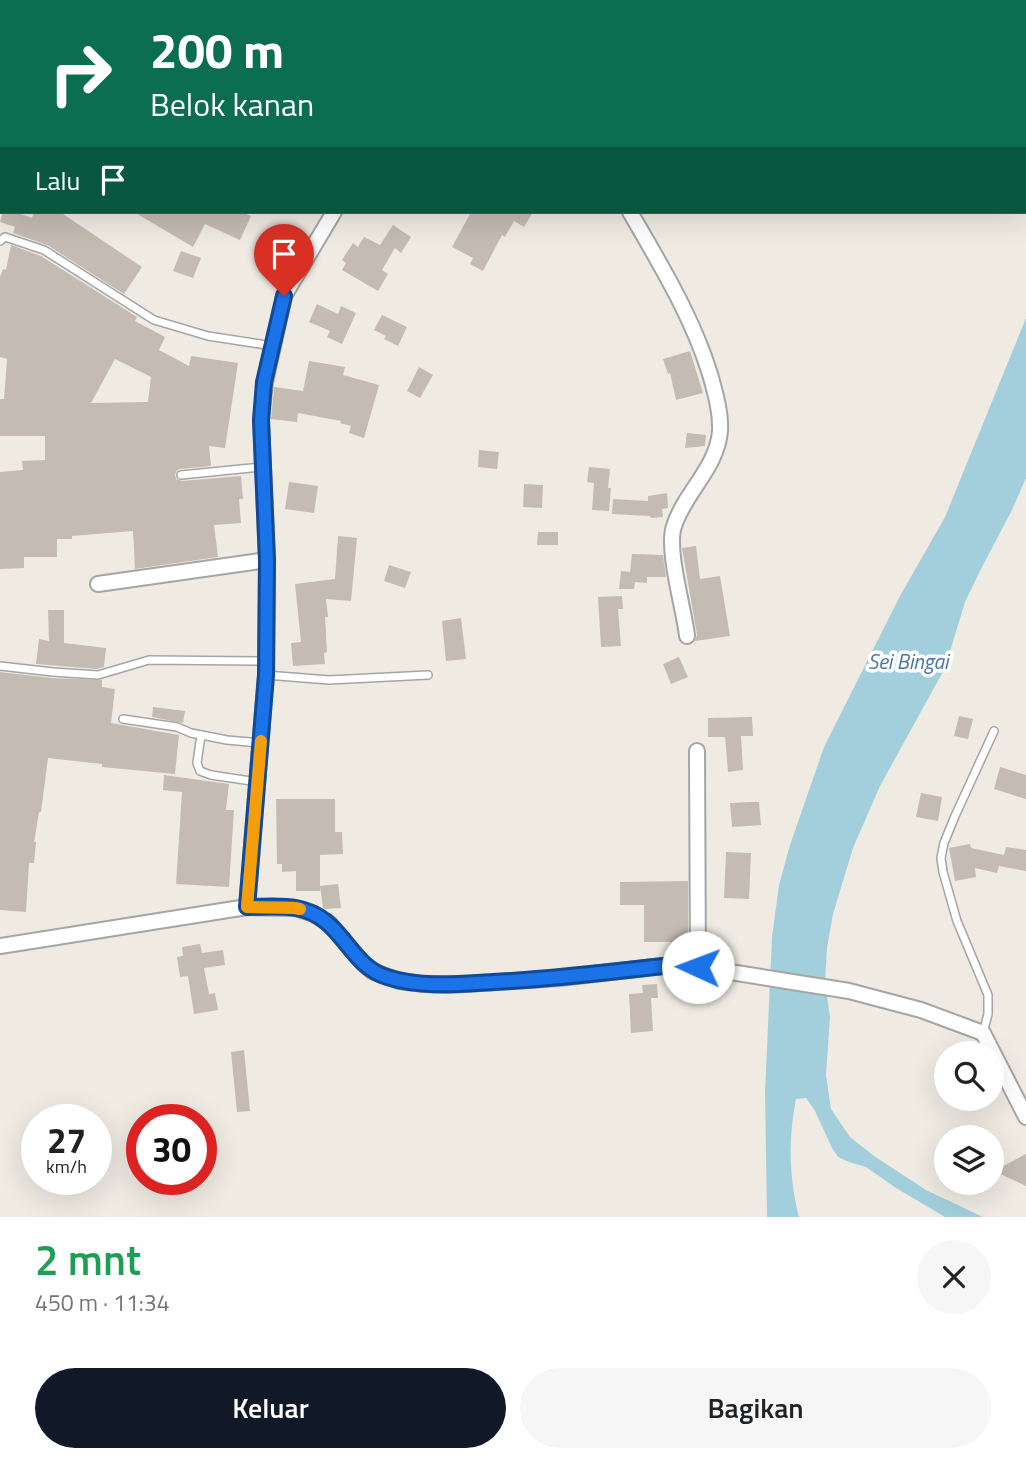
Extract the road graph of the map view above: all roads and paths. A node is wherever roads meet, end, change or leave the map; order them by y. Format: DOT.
graph roads {
  1 [pos="333,214"];
  2 [pos="631,214"];
  3 [pos="0,242"];
  4 [pos="274,346"];
  5 [pos="262,467"];
  6 [pos="181,475"];
  7 [pos="267,560"];
  8 [pos="98,584"];
  9 [pos="687,636"];
  10 [pos="0,666"];
  11 [pos="266,668"];
  12 [pos="428,675"];
  13 [pos="123,719"];
  14 [pos="994,732"];
  15 [pos="201,735"];
  16 [pos="261,743"];
  17 [pos="697,751"];
  18 [pos="258,782"];
  19 [pos="247,907"];
  20 [pos="0,946"];
  21 [pos="698,967"];
  22 [pos="983,1033"];
  23 [pos="1026,1118"];
  1 -- 4 [label="street"];
  2 -- 9 [label="street"];
  3 -- 4 [label="lane"];
  4 -- 5 [label="street"];
  5 -- 6 [label="lane"];
  5 -- 7 [label="street"];
  7 -- 8 [label="street"];
  7 -- 11 [label="street"];
  10 -- 11 [label="lane"];
  11 -- 12 [label="lane"];
  11 -- 16 [label="street"];
  13 -- 15 [label="lane"];
  14 -- 22 [label="lane"];
  15 -- 16 [label="lane"];
  15 -- 18 [label="lane"];
  16 -- 18 [label="street"];
  17 -- 21 [label="street"];
  18 -- 19 [label="street"];
  19 -- 20 [label="street"];
  19 -- 21 [label="street"];
  21 -- 22 [label="street"];
  22 -- 23 [label="street"];
}
